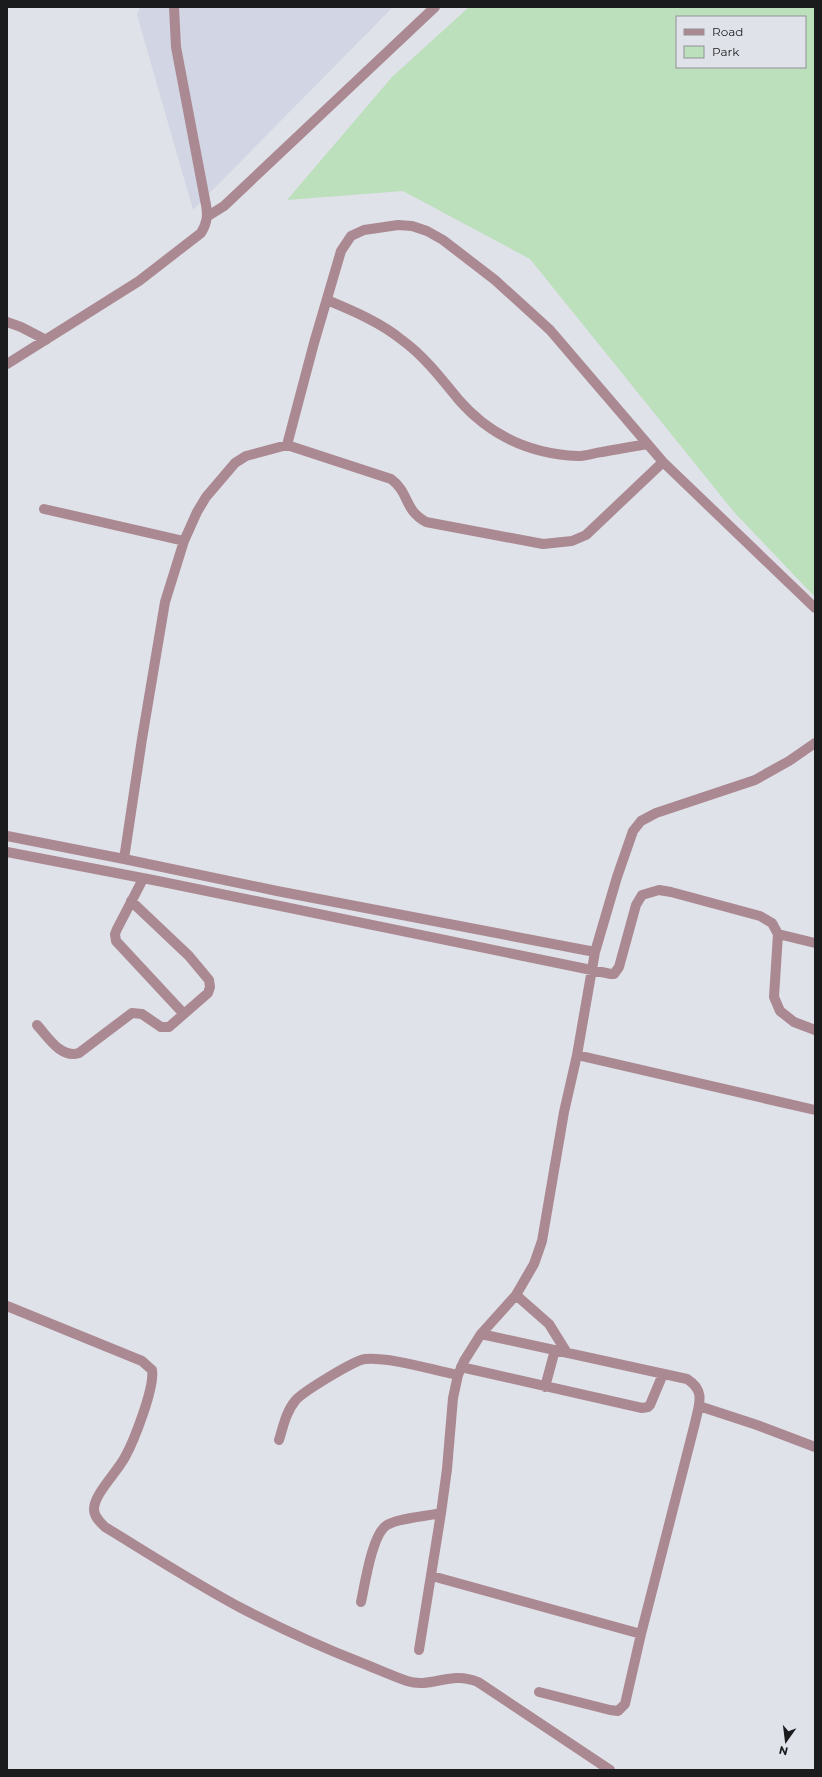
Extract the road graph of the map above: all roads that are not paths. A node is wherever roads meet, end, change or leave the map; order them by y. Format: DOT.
graph roads {
  1 [pos="174,7"];
  2 [pos="436,7"];
  3 [pos="208,216"];
  4 [pos="327,300"];
  5 [pos="7,322"];
  6 [pos="46,340"];
  7 [pos="7,364"];
  8 [pos="647,444"];
  9 [pos="287,445"];
  10 [pos="663,462"];
  11 [pos="44,509"];
  12 [pos="184,541"];
  13 [pos="815,608"];
  14 [pos="815,743"];
  15 [pos="7,836"];
  16 [pos="7,852"];
  17 [pos="107,856"];
  18 [pos="124,859"];
  19 [pos="105,872"];
  20 [pos="143,879"];
  21 [pos="131,901"];
  22 [pos="778,934"];
  23 [pos="815,943"];
  24 [pos="596,952"];
  25 [pos="592,971"];
  26 [pos="184,1013"];
  27 [pos="37,1025"];
  28 [pos="815,1030"];
  29 [pos="578,1055"];
  30 [pos="815,1110"];
  31 [pos="516,1295"];
  32 [pos="7,1306"];
  33 [pos="481,1334"];
  34 [pos="554,1350"];
  35 [pos="567,1353"];
  36 [pos="460,1371"];
  37 [pos="663,1374"];
  38 [pos="545,1387"];
  39 [pos="698,1406"];
  40 [pos="278,1440"];
  41 [pos="815,1447"];
  42 [pos="441,1513"];
  43 [pos="432,1576"];
  44 [pos="360,1602"];
  45 [pos="641,1634"];
  46 [pos="419,1650"];
  47 [pos="539,1692"];
  48 [pos="610,1770"];
  1 -- 3 [label="street"];
  2 -- 3 [label="street"];
  3 -- 6 [label="street"];
  4 -- 8 [label="street"];
  4 -- 8 [label="street"];
  4 -- 9 [label="street"];
  5 -- 6 [label="street"];
  6 -- 7 [label="street"];
  8 -- 10 [label="street"];
  9 -- 10 [label="street"];
  9 -- 12 [label="street"];
  10 -- 13 [label="street"];
  11 -- 12 [label="street"];
  12 -- 18 [label="street"];
  14 -- 24 [label="street"];
  15 -- 17 [label="street"];
  16 -- 19 [label="street"];
  17 -- 18 [label="street"];
  17 -- 19 [label="street"];
  18 -- 24 [label="street"];
  19 -- 20 [label="street"];
  20 -- 21 [label="street"];
  20 -- 25 [label="street"];
  21 -- 26 [label="street"];
  21 -- 26 [label="street"];
  22 -- 23 [label="street"];
  22 -- 25 [label="street"];
  22 -- 28 [label="street"];
  24 -- 25 [label="street"];
  25 -- 29 [label="street"];
  26 -- 27 [label="street"];
  29 -- 30 [label="street"];
  29 -- 31 [label="street"];
  31 -- 33 [label="street"];
  31 -- 35 [label="street"];
  32 -- 48 [label="street"];
  33 -- 34 [label="street"];
  33 -- 36 [label="street"];
  34 -- 35 [label="street"];
  34 -- 38 [label="street"];
  35 -- 37 [label="street"];
  36 -- 38 [label="street"];
  36 -- 40 [label="street"];
  36 -- 42 [label="street"];
  37 -- 38 [label="street"];
  37 -- 39 [label="street"];
  39 -- 41 [label="street"];
  39 -- 45 [label="street"];
  42 -- 43 [label="street"];
  42 -- 44 [label="street"];
  43 -- 45 [label="street"];
  43 -- 46 [label="street"];
  45 -- 47 [label="street"];
}
